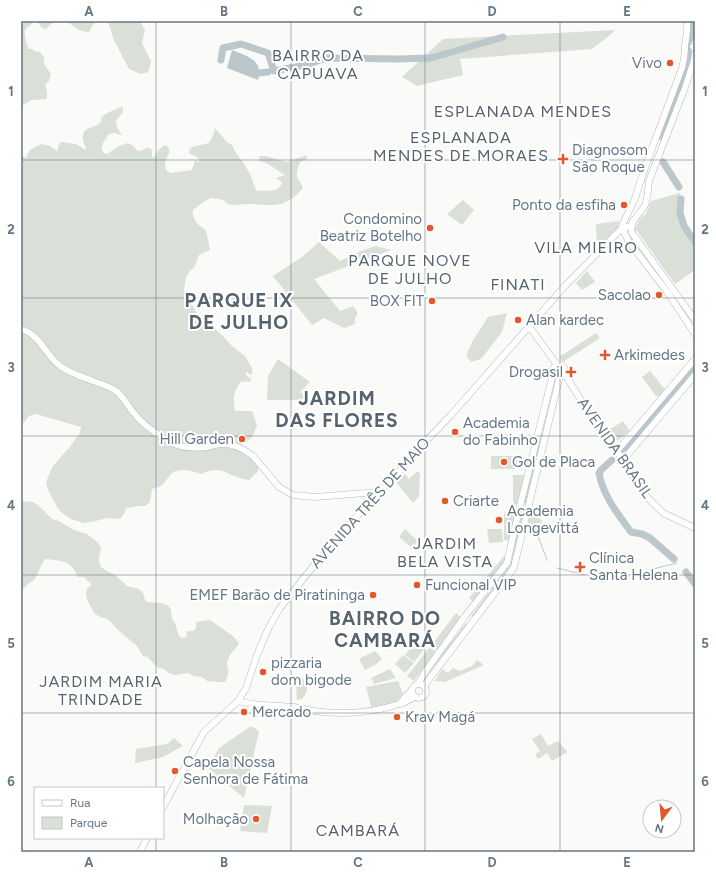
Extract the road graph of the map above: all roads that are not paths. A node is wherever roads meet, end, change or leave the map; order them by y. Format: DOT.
graph roads {
  1 [pos="687,21"];
  2 [pos="695,53"];
  3 [pos="656,140"];
  4 [pos="664,143"];
  5 [pos="637,192"];
  6 [pos="648,196"];
  7 [pos="632,226"];
  8 [pos="622,228"];
  9 [pos="695,320"];
  10 [pos="530,326"];
  11 [pos="21,329"];
  12 [pos="695,334"];
  13 [pos="695,359"];
  14 [pos="556,367"];
  15 [pos="562,374"];
  16 [pos="695,375"];
  17 [pos="545,405"];
  18 [pos="552,407"];
  19 [pos="617,451"];
  20 [pos="623,460"];
  21 [pos="378,492"];
  22 [pos="368,493"];
  23 [pos="368,503"];
  24 [pos="695,528"];
  25 [pos="421,685"];
  26 [pos="414,693"];
  27 [pos="238,701"];
  28 [pos="164,805"];
  29 [pos="146,839"];
  30 [pos="140,852"];
  1 -- 3 [label="street"];
  2 -- 4 [label="street"];
  3 -- 4 [label="street"];
  3 -- 5 [label="street"];
  4 -- 6 [label="street"];
  5 -- 6 [label="street"];
  5 -- 8 [label="street"];
  6 -- 7 [label="street"];
  7 -- 8 [label="street"];
  7 -- 9 [label="street"];
  8 -- 10 [label="street, AVENIDA TRÊS DE MAIO"];
  8 -- 12 [label="street"];
  10 -- 14 [label="street"];
  10 -- 21 [label="street, AVENIDA TRÊS DE MAIO"];
  11 -- 22 [label="street"];
  13 -- 19 [label="street"];
  14 -- 15 [label="street, AVENIDA BRASIL"];
  14 -- 17 [label="street"];
  15 -- 18 [label="street"];
  15 -- 19 [label="street, AVENIDA BRASIL"];
  16 -- 20 [label="street"];
  17 -- 18 [label="street"];
  17 -- 25 [label="street"];
  18 -- 25 [label="street"];
  19 -- 20 [label="street, AVENIDA BRASIL"];
  20 -- 24 [label="street, AVENIDA BRASIL"];
  21 -- 22 [label="street"];
  21 -- 23 [label="street, AVENIDA TRÊS DE MAIO"];
  22 -- 23 [label="street"];
  23 -- 27 [label="street, AVENIDA TRÊS DE MAIO"];
  25 -- 26 [label="street"];
  25 -- 26 [label="street"];
  26 -- 27 [label="street"];
  27 -- 28 [label="street, AVENIDA TRÊS DE MAIO"];
  29 -- 30 [label="street"];
}
